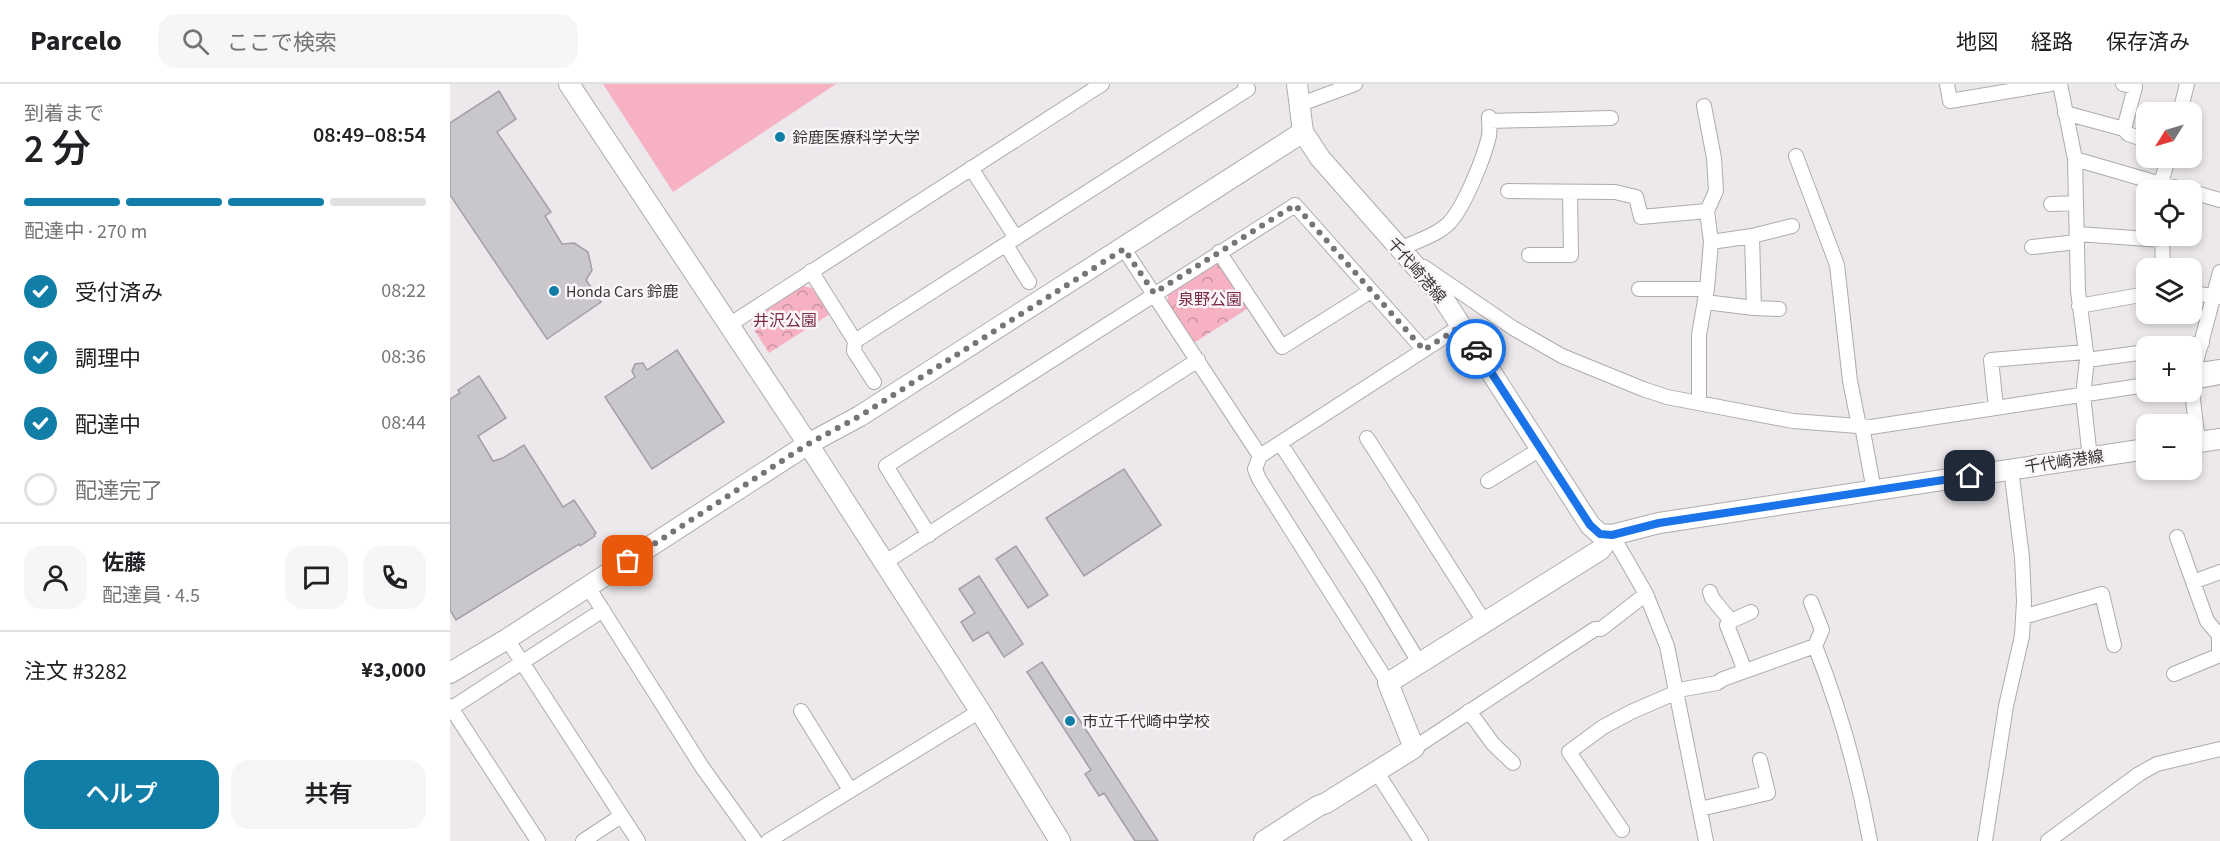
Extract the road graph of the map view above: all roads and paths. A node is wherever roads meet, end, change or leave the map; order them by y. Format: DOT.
graph roads {
  1 [pos="569,84"];
  2 [pos="1102,84"];
  3 [pos="1245,84"];
  4 [pos="1297,84"];
  5 [pos="1355,84"];
  6 [pos="1947,84"];
  7 [pos="2051,84"];
  8 [pos="2060,84"];
  9 [pos="2123,84"];
  10 [pos="2187,84"];
  11 [pos="2026,86"];
  12 [pos="2182,102"];
  13 [pos="1301,104"];
  14 [pos="1704,106"];
  15 [pos="2065,113"];
  16 [pos="1611,118"];
  17 [pos="2124,129"];
  18 [pos="1303,132"];
  19 [pos="2136,137"];
  20 [pos="1796,156"];
  21 [pos="2075,159"];
  22 [pos="971,168"];
  23 [pos="2140,180"];
  24 [pos="1508,191"];
  25 [pos="1570,192"];
  26 [pos="2202,195"];
  27 [pos="2220,200"];
  28 [pos="2076,203"];
  29 [pos="2051,204"];
  30 [pos="1707,211"];
  31 [pos="1792,226"];
  32 [pos="1752,236"];
  33 [pos="2077,238"];
  34 [pos="2136,238"];
  35 [pos="1011,242"];
  36 [pos="1711,242"];
  37 [pos="2032,247"];
  38 [pos="1124,249"];
  39 [pos="1219,252"];
  40 [pos="1402,252"];
  41 [pos="1529,255"];
  42 [pos="811,271"];
  43 [pos="2220,272"];
  44 [pos="1029,282"];
  45 [pos="1639,289"];
  46 [pos="1371,291"];
  47 [pos="1154,293"];
  48 [pos="1706,295"];
  49 [pos="2136,296"];
  50 [pos="2216,296"];
  51 [pos="2079,306"];
  52 [pos="1754,308"];
  53 [pos="1779,309"];
  54 [pos="729,324"];
  55 [pos="1461,326"];
  56 [pos="855,341"];
  57 [pos="2202,343"];
  58 [pos="1424,350"];
  59 [pos="2136,353"];
  60 [pos="2086,356"];
  61 [pos="1198,360"];
  62 [pos="2220,367"];
  63 [pos="2202,373"];
  64 [pos="2202,377"];
  65 [pos="2220,377"];
  66 [pos="874,382"];
  67 [pos="2136,387"];
  68 [pos="2083,395"];
  69 [pos="1699,403"];
  70 [pos="1996,406"];
  71 [pos="1861,426"];
  72 [pos="1367,438"];
  73 [pos="2220,439"];
  74 [pos="2202,441"];
  75 [pos="1280,443"];
  76 [pos="808,444"];
  77 [pos="1542,448"];
  78 [pos="2136,451"];
  79 [pos="1260,456"];
  80 [pos="2090,458"];
  81 [pos="2011,469"];
  82 [pos="1488,481"];
  83 [pos="1874,490"];
  84 [pos="929,535"];
  85 [pos="1612,535"];
  86 [pos="2177,537"];
  87 [pos="884,563"];
  88 [pos="2220,572"];
  89 [pos="2193,582"];
  90 [pos="588,587"];
  91 [pos="1710,592"];
  92 [pos="1646,594"];
  93 [pos="1811,602"];
  94 [pos="603,610"];
  95 [pos="1751,612"];
  96 [pos="2023,617"];
  97 [pos="1731,621"];
  98 [pos="1485,623"];
  99 [pos="507,639"];
  100 [pos="2114,645"];
  101 [pos="1815,646"];
  102 [pos="2220,655"];
  103 [pos="522,663"];
  104 [pos="1420,664"];
  105 [pos="1745,671"];
  106 [pos="450,673"];
  107 [pos="2174,674"];
  108 [pos="1388,683"];
  109 [pos="1677,693"];
  110 [pos="450,708"];
  111 [pos="801,711"];
  112 [pos="980,711"];
  113 [pos="1469,711"];
  114 [pos="1414,748"];
  115 [pos="2220,749"];
  116 [pos="1760,760"];
  117 [pos="1513,763"];
  118 [pos="1376,771"];
  119 [pos="850,790"];
  120 [pos="1700,809"];
  121 [pos="621,816"];
  122 [pos="1622,830"];
  123 [pos="538,841"];
  124 [pos="583,841"];
  125 [pos="638,841"];
  126 [pos="756,841"];
  127 [pos="768,841"];
  128 [pos="1060,841"];
  129 [pos="1264,841"];
  130 [pos="1421,841"];
  131 [pos="1706,841"];
  132 [pos="1870,841"];
  133 [pos="1985,841"];
  134 [pos="2048,841"];
  1 -- 54 [label="street"];
  2 -- 22 [label="street"];
  3 -- 35 [label="street"];
  4 -- 13 [label="street, 千代崎港線"];
  5 -- 13 [label="street"];
  6 -- 11 [label="street"];
  7 -- 11 [label="street"];
  8 -- 15 [label="street"];
  9 -- 17 [label="street"];
  10 -- 12 [label="street"];
  13 -- 18 [label="street, 千代崎港線"];
  14 -- 30 [label="street"];
  15 -- 17 [label="street"];
  15 -- 21 [label="street"];
  16 -- 40 [label="street"];
  17 -- 19 [label="street"];
  18 -- 38 [label="street"];
  18 -- 40 [label="street, 千代崎港線"];
  20 -- 71 [label="street"];
  21 -- 23 [label="street"];
  21 -- 28 [label="street"];
  22 -- 35 [label="street"];
  22 -- 42 [label="street"];
  24 -- 25 [label="street"];
  25 -- 30 [label="street"];
  25 -- 41 [label="street"];
  26 -- 27 [label="street"];
  28 -- 29 [label="street"];
  28 -- 33 [label="street"];
  30 -- 36 [label="street"];
  31 -- 32 [label="street"];
  32 -- 36 [label="street"];
  32 -- 52 [label="street"];
  33 -- 34 [label="street"];
  33 -- 37 [label="street"];
  33 -- 51 [label="street"];
  35 -- 44 [label="street"];
  35 -- 56 [label="street"];
  36 -- 48 [label="street"];
  38 -- 47 [label="street"];
  38 -- 76 [label="street"];
  39 -- 46 [label="street"];
  39 -- 46 [label="street"];
  39 -- 47 [label="street"];
  40 -- 55 [label="street, 千代崎港線"];
  40 -- 69 [label="street"];
  42 -- 54 [label="street"];
  42 -- 56 [label="street"];
  43 -- 50 [label="street"];
  45 -- 48 [label="street"];
  46 -- 58 [label="street"];
  47 -- 61 [label="street"];
  47 -- 84 [label="street"];
  48 -- 52 [label="street"];
  48 -- 69 [label="street"];
  49 -- 51 [label="street"];
  50 -- 57 [label="street"];
  51 -- 60 [label="street"];
  52 -- 53 [label="street"];
  54 -- 76 [label="street"];
  55 -- 58 [label="street"];
  55 -- 77 [label="street, 千代崎港線"];
  56 -- 66 [label="street"];
  58 -- 75 [label="street"];
  59 -- 60 [label="street"];
  60 -- 68 [label="street"];
  60 -- 70 [label="street"];
  61 -- 79 [label="street"];
  61 -- 84 [label="street"];
  62 -- 63 [label="street"];
  64 -- 65 [label="street"];
  67 -- 68 [label="street"];
  68 -- 70 [label="street"];
  68 -- 80 [label="street"];
  69 -- 71 [label="street"];
  70 -- 71 [label="street"];
  71 -- 83 [label="street"];
  72 -- 98 [label="street"];
  73 -- 74 [label="street"];
  75 -- 79 [label="street"];
  75 -- 104 [label="street"];
  76 -- 87 [label="street"];
  76 -- 90 [label="street"];
  77 -- 82 [label="street"];
  77 -- 85 [label="street, 千代崎港線"];
  78 -- 80 [label="street, 千代崎港線"];
  79 -- 108 [label="street"];
  80 -- 81 [label="street, 千代崎港線"];
  81 -- 83 [label="street, 千代崎港線"];
  81 -- 96 [label="street"];
  83 -- 85 [label="street, 千代崎港線"];
  84 -- 87 [label="street"];
  85 -- 92 [label="street"];
  85 -- 98 [label="street"];
  86 -- 89 [label="street"];
  87 -- 112 [label="street"];
  88 -- 89 [label="street"];
  89 -- 102 [label="street"];
  90 -- 94 [label="street"];
  90 -- 99 [label="street"];
  91 -- 97 [label="street"];
  92 -- 109 [label="street"];
  92 -- 113 [label="street"];
  93 -- 101 [label="street"];
  94 -- 103 [label="street"];
  94 -- 126 [label="street"];
  95 -- 97 [label="street"];
  96 -- 100 [label="street"];
  96 -- 133 [label="street"];
  97 -- 105 [label="street"];
  98 -- 104 [label="street"];
  99 -- 103 [label="street"];
  99 -- 106 [label="street"];
  101 -- 105 [label="street"];
  101 -- 132 [label="street"];
  102 -- 107 [label="street"];
  103 -- 110 [label="street"];
  103 -- 121 [label="street"];
  104 -- 108 [label="street"];
  105 -- 109 [label="street"];
  108 -- 114 [label="street"];
  109 -- 120 [label="street"];
  109 -- 122 [label="street"];
  110 -- 123 [label="street"];
  111 -- 119 [label="street"];
  112 -- 119 [label="street"];
  112 -- 128 [label="street"];
  113 -- 114 [label="street"];
  113 -- 117 [label="street"];
  114 -- 118 [label="street"];
  115 -- 134 [label="street"];
  116 -- 120 [label="street"];
  118 -- 129 [label="street"];
  118 -- 130 [label="street"];
  119 -- 127 [label="street"];
  120 -- 131 [label="street"];
  121 -- 124 [label="street"];
  121 -- 125 [label="street"];
}
